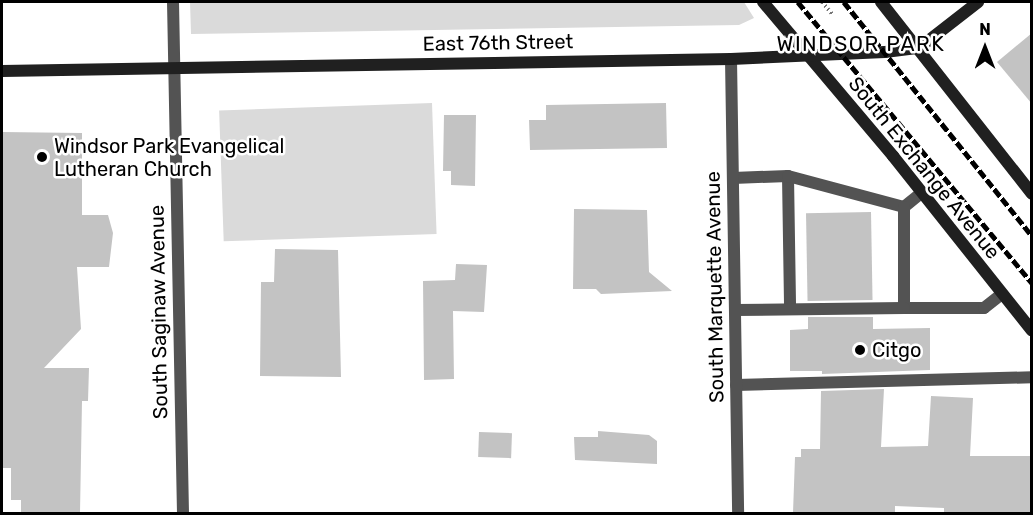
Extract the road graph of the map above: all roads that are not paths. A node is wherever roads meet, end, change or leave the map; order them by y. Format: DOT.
graph roads {
  1 [pos="174,2"];
  2 [pos="763,2"];
  3 [pos="881,2"];
  4 [pos="978,2"];
  5 [pos="920,48"];
  6 [pos="806,56"];
  7 [pos="731,59"];
  8 [pos="175,67"];
  9 [pos="2,71"];
  10 [pos="788,176"];
  11 [pos="733,178"];
  12 [pos="921,193"];
  13 [pos="1032,194"];
  14 [pos="903,207"];
  15 [pos="1002,294"];
  16 [pos="904,308"];
  17 [pos="790,309"];
  18 [pos="735,310"];
  19 [pos="1032,331"];
  20 [pos="1032,378"];
  21 [pos="736,386"];
  22 [pos="183,513"];
  23 [pos="738,513"];
  1 -- 8 [label="street, South Saginaw Avenue"];
  2 -- 6 [label="street, South Exchange Avenue"];
  3 -- 5 [label="street"];
  4 -- 5 [label="street"];
  5 -- 6 [label="street, East 76th Street"];
  5 -- 13 [label="street"];
  6 -- 7 [label="street, East 76th Street"];
  6 -- 12 [label="street, South Exchange Avenue"];
  7 -- 8 [label="street, East 76th Street"];
  7 -- 11 [label="street, South Marquette Avenue"];
  8 -- 9 [label="street, East 76th Street"];
  8 -- 22 [label="street, South Saginaw Avenue"];
  10 -- 11 [label="street"];
  10 -- 14 [label="street"];
  10 -- 17 [label="street"];
  11 -- 18 [label="street, South Marquette Avenue"];
  12 -- 14 [label="street"];
  12 -- 15 [label="street, South Exchange Avenue"];
  14 -- 16 [label="street"];
  15 -- 16 [label="street"];
  15 -- 19 [label="street, South Exchange Avenue"];
  16 -- 17 [label="street"];
  17 -- 18 [label="street"];
  18 -- 21 [label="street, South Marquette Avenue"];
  20 -- 21 [label="street"];
  21 -- 23 [label="street, South Marquette Avenue"];
}
